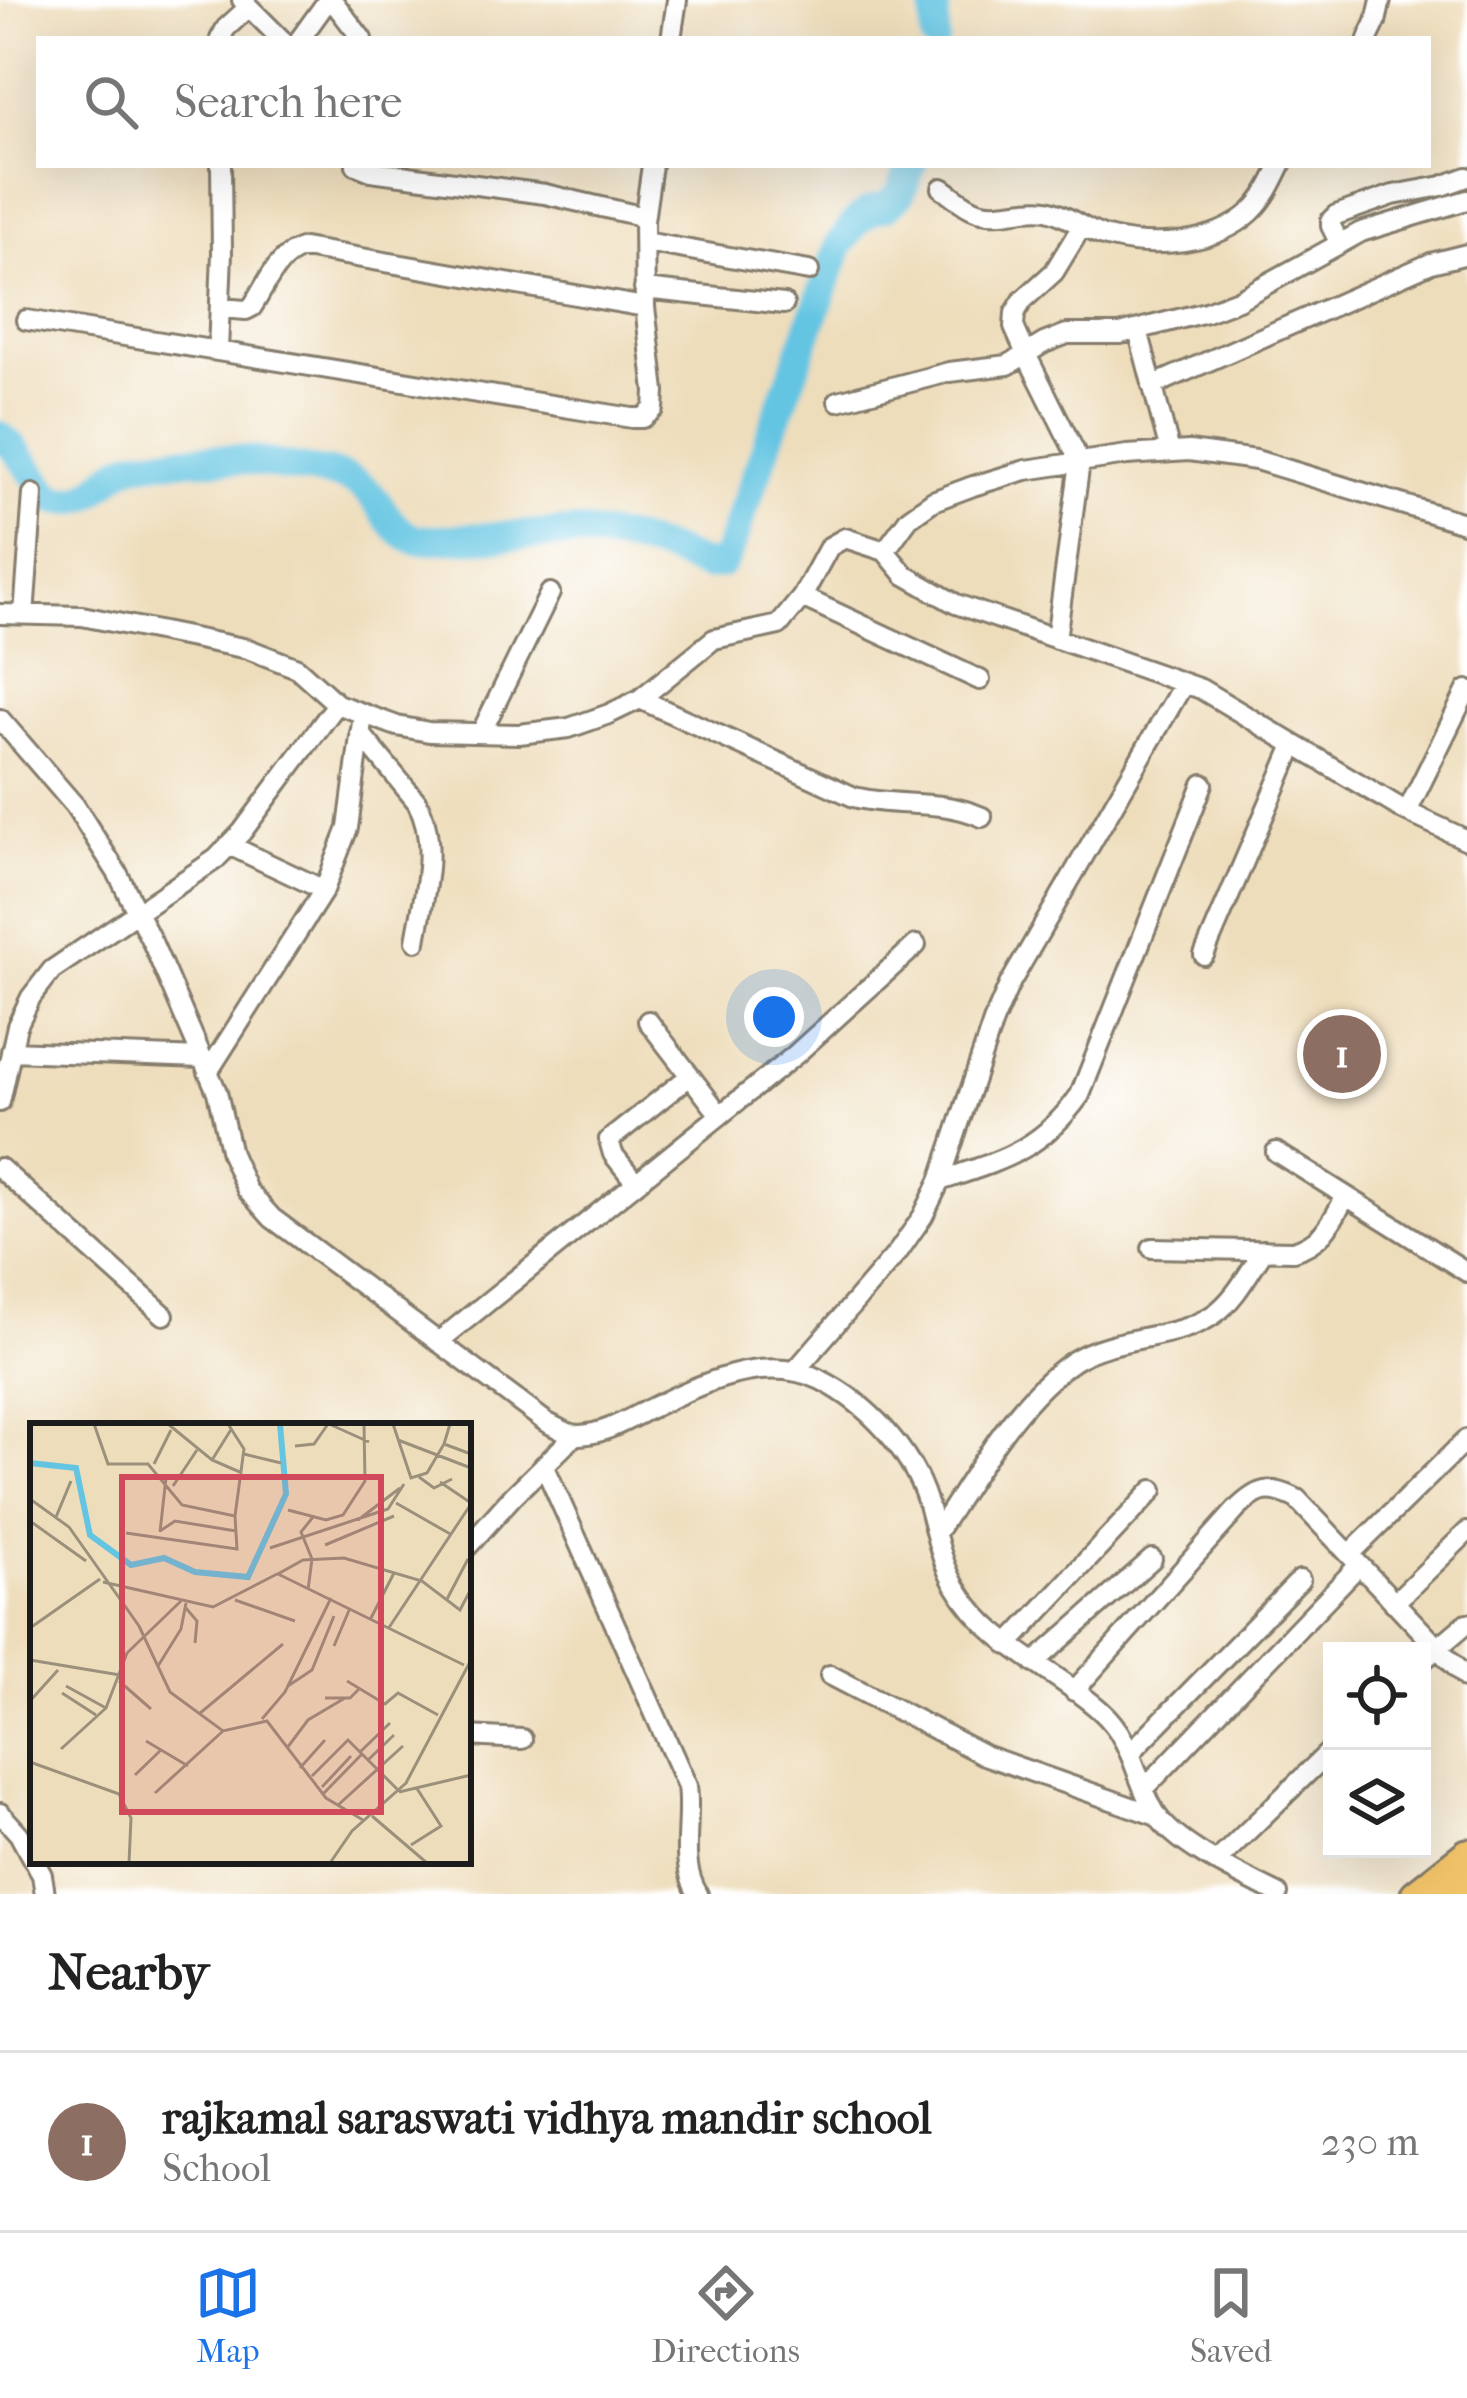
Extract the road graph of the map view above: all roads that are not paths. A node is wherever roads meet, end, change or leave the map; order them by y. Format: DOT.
graph roads {
  1 [pos="330,0"];
  2 [pos="677,0"];
  3 [pos="1381,0"];
  4 [pos="245,3"];
  5 [pos="222,36"];
  6 [pos="278,36"];
  7 [pos="303,36"];
  8 [pos="360,36"];
  9 [pos="671,36"];
  10 [pos="1369,36"];
  11 [pos="221,168"];
  12 [pos="364,168"];
  13 [pos="652,168"];
  14 [pos="1280,168"];
  15 [pos="1467,177"];
  16 [pos="942,188"];
  17 [pos="1467,200"];
  18 [pos="644,221"];
  19 [pos="1082,226"];
  20 [pos="645,242"];
  21 [pos="1339,242"];
  22 [pos="1467,254"];
  23 [pos="809,271"];
  24 [pos="644,298"];
  25 [pos="784,304"];
  26 [pos="220,308"];
  27 [pos="26,320"];
  28 [pos="1138,330"];
  29 [pos="218,351"];
  30 [pos="1026,354"];
  31 [pos="1152,386"];
  32 [pos="838,401"];
  33 [pos="1170,452"];
  34 [pos="1080,462"];
  35 [pos="33,494"];
  36 [pos="1467,524"];
  37 [pos="885,551"];
  38 [pos="550,593"];
  39 [pos="802,596"];
  40 [pos="0,614"];
  41 [pos="24,615"];
  42 [pos="1056,639"];
  43 [pos="980,680"];
  44 [pos="1184,683"];
  45 [pos="1467,690"];
  46 [pos="640,699"];
  47 [pos="337,704"];
  48 [pos="0,719"];
  49 [pos="362,724"];
  50 [pos="481,733"];
  51 [pos="1294,745"];
  52 [pos="1203,784"];
  53 [pos="1407,812"];
  54 [pos="982,817"];
  55 [pos="1467,840"];
  56 [pos="229,845"];
  57 [pos="324,890"];
  58 [pos="138,911"];
  59 [pos="416,941"];
  60 [pos="916,945"];
  61 [pos="1204,955"];
  62 [pos="648,1021"];
  63 [pos="11,1051"];
  64 [pos="205,1065"];
  65 [pos="690,1076"];
  66 [pos="0,1102"];
  67 [pos="720,1115"];
  68 [pos="1276,1152"];
  69 [pos="0,1168"];
  70 [pos="940,1181"];
  71 [pos="636,1183"];
  72 [pos="1346,1196"];
  73 [pos="1152,1248"];
  74 [pos="1264,1250"];
  75 [pos="1467,1272"];
  76 [pos="164,1315"];
  77 [pos="438,1342"];
  78 [pos="795,1370"];
  79 [pos="574,1436"];
  80 [pos="1467,1439"];
  81 [pos="544,1465"];
  82 [pos="1153,1490"];
  83 [pos="1467,1532"];
  84 [pos="936,1533"];
  85 [pos="471,1543"];
  86 [pos="1152,1559"];
  87 [pos="1355,1560"];
  88 [pos="1300,1580"];
  89 [pos="1394,1603"];
  90 [pos="1467,1623"];
  91 [pos="1420,1642"];
  92 [pos="1008,1645"];
  93 [pos="1431,1653"];
  94 [pos="1431,1656"];
  95 [pos="1034,1663"];
  96 [pos="830,1675"];
  97 [pos="1467,1679"];
  98 [pos="1074,1691"];
  99 [pos="471,1736"];
  100 [pos="522,1739"];
  101 [pos="1331,1750"];
  102 [pos="1131,1753"];
  103 [pos="1145,1788"];
  104 [pos="0,1813"];
  105 [pos="1157,1816"];
  106 [pos="1467,1853"];
  107 [pos="30,1854"];
  108 [pos="1216,1862"];
  109 [pos="35,1864"];
  110 [pos="1467,1880"];
  111 [pos="45,1894"];
  112 [pos="698,1894"];
  113 [pos="1277,1894"];
  114 [pos="1415,1894"];
  115 [pos="1449,1894"];
  1 -- 7 [label="street"];
  1 -- 8 [label="street"];
  2 -- 9 [label="street"];
  3 -- 10 [label="street"];
  4 -- 5 [label="street"];
  4 -- 6 [label="street"];
  11 -- 26 [label="street"];
  12 -- 18 [label="street"];
  13 -- 18 [label="street"];
  14 -- 19 [label="street"];
  15 -- 21 [label="street"];
  16 -- 19 [label="street"];
  17 -- 21 [label="street"];
  18 -- 20 [label="street"];
  19 -- 30 [label="street"];
  20 -- 23 [label="street"];
  20 -- 24 [label="street"];
  21 -- 28 [label="street"];
  22 -- 31 [label="street"];
  24 -- 25 [label="street"];
  24 -- 26 [label="street"];
  24 -- 29 [label="street"];
  26 -- 29 [label="street"];
  27 -- 29 [label="street"];
  28 -- 30 [label="street"];
  28 -- 31 [label="street"];
  30 -- 32 [label="street"];
  30 -- 34 [label="street"];
  31 -- 33 [label="street"];
  33 -- 34 [label="street"];
  33 -- 36 [label="street"];
  34 -- 37 [label="street"];
  34 -- 42 [label="street"];
  35 -- 41 [label="street"];
  37 -- 39 [label="street"];
  37 -- 42 [label="street"];
  38 -- 50 [label="street"];
  39 -- 43 [label="street"];
  39 -- 46 [label="street"];
  40 -- 41 [label="street"];
  41 -- 47 [label="street"];
  42 -- 44 [label="street"];
  44 -- 51 [label="street"];
  44 -- 70 [label="street"];
  45 -- 53 [label="street"];
  46 -- 50 [label="street"];
  46 -- 54 [label="street"];
  47 -- 49 [label="street"];
  47 -- 56 [label="street"];
  48 -- 58 [label="street"];
  49 -- 50 [label="street"];
  49 -- 57 [label="street"];
  49 -- 59 [label="street"];
  51 -- 53 [label="street"];
  51 -- 61 [label="street"];
  52 -- 70 [label="street"];
  53 -- 55 [label="street"];
  56 -- 57 [label="street"];
  56 -- 58 [label="street"];
  57 -- 64 [label="street"];
  58 -- 63 [label="street"];
  58 -- 64 [label="street"];
  60 -- 67 [label="street"];
  62 -- 65 [label="street"];
  63 -- 64 [label="street"];
  63 -- 66 [label="street"];
  64 -- 77 [label="street"];
  65 -- 67 [label="street"];
  65 -- 71 [label="street"];
  67 -- 71 [label="street"];
  68 -- 72 [label="street"];
  69 -- 76 [label="street"];
  70 -- 78 [label="street"];
  71 -- 77 [label="street"];
  72 -- 74 [label="street"];
  72 -- 75 [label="street"];
  73 -- 74 [label="street"];
  74 -- 84 [label="street"];
  77 -- 79 [label="street"];
  78 -- 79 [label="street"];
  78 -- 84 [label="street"];
  79 -- 81 [label="street"];
  80 -- 87 [label="street"];
  81 -- 85 [label="street"];
  81 -- 112 [label="street"];
  82 -- 92 [label="street"];
  83 -- 89 [label="street"];
  84 -- 92 [label="street"];
  86 -- 95 [label="street"];
  87 -- 89 [label="street"];
  87 -- 98 [label="street"];
  87 -- 103 [label="street"];
  88 -- 102 [label="street"];
  89 -- 91 [label="street"];
  90 -- 93 [label="street"];
  92 -- 95 [label="street"];
  94 -- 97 [label="street"];
  95 -- 98 [label="street"];
  96 -- 105 [label="street"];
  98 -- 102 [label="street"];
  99 -- 100 [label="street"];
  101 -- 108 [label="street"];
  102 -- 103 [label="street"];
  103 -- 105 [label="street"];
  104 -- 107 [label="street"];
  105 -- 108 [label="street"];
  106 -- 114 [label="highway"];
  108 -- 113 [label="street"];
  109 -- 111 [label="street"];
  110 -- 115 [label="highway"];
}
